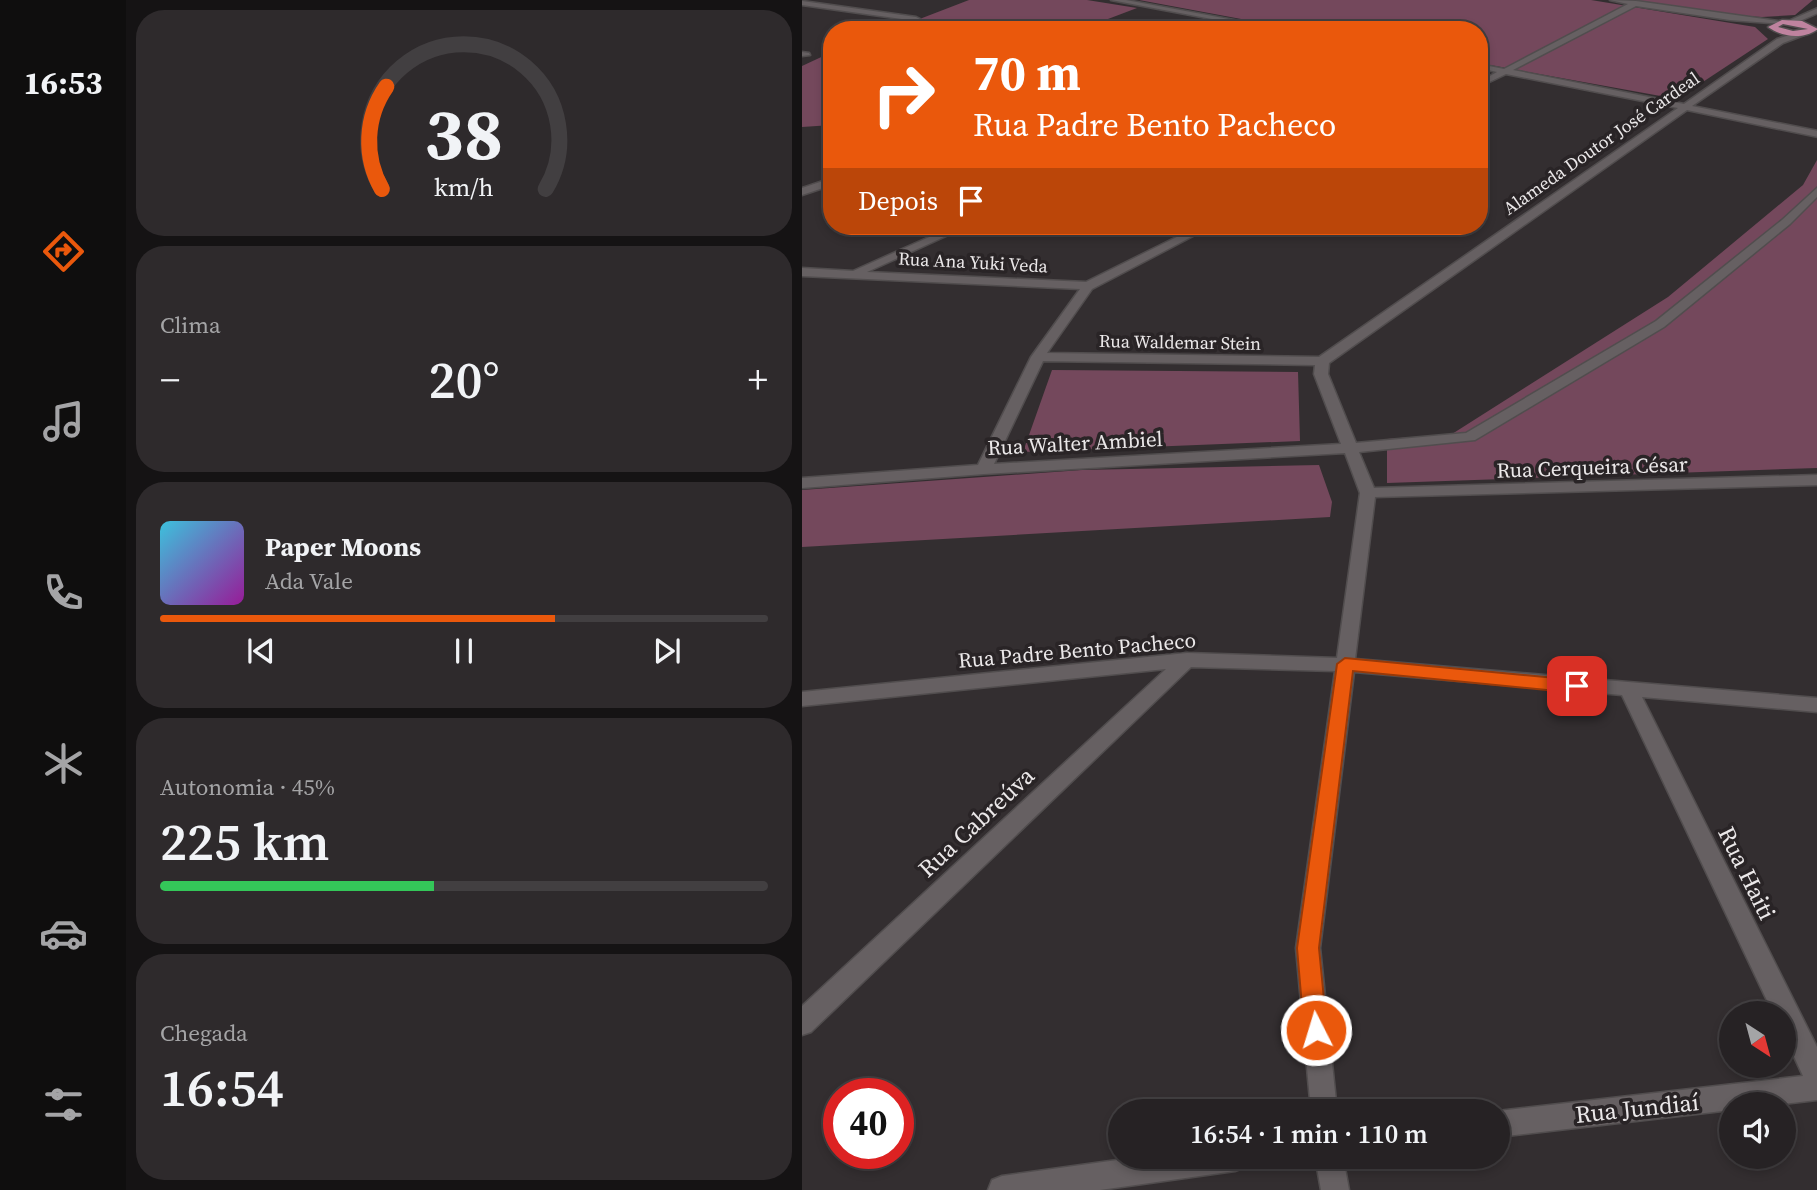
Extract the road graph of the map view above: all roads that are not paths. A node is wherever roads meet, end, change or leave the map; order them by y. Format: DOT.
graph roads {
  1 [pos="1114,0"];
  2 [pos="1613,0"];
  3 [pos="802,3"];
  4 [pos="1636,3"];
  5 [pos="1815,12"];
  6 [pos="1730,18"];
  7 [pos="916,19"];
  8 [pos="1233,21"];
  9 [pos="1772,27"];
  10 [pos="1783,29"];
  11 [pos="1809,29"];
  12 [pos="1818,36"];
  13 [pos="1488,68"];
  14 [pos="1506,71"];
  15 [pos="1488,80"];
  16 [pos="1686,106"];
  17 [pos="1818,134"];
  18 [pos="823,184"];
  19 [pos="1818,190"];
  20 [pos="802,192"];
  21 [pos="942,235"];
  22 [pos="1189,235"];
  23 [pos="802,272"];
  24 [pos="856,272"];
  25 [pos="1088,286"];
  26 [pos="1038,357"];
  27 [pos="1322,361"];
  28 [pos="1350,448"];
  29 [pos="984,469"];
  30 [pos="1818,480"];
  31 [pos="802,483"];
  32 [pos="1368,493"];
  33 [pos="1187,660"];
  34 [pos="1345,664"];
  35 [pos="1629,691"];
  36 [pos="802,699"];
  37 [pos="1818,705"];
  38 [pos="802,1023"];
  39 [pos="1818,1078"];
  40 [pos="1818,1087"];
  41 [pos="1323,1099"];
  42 [pos="1510,1123"];
  43 [pos="1150,1169"];
  44 [pos="1331,1169"];
  45 [pos="1002,1190"];
  46 [pos="1335,1190"];
  1 -- 8 [label="street"];
  2 -- 4 [label="street"];
  3 -- 7 [label="street"];
  4 -- 6 [label="street"];
  4 -- 14 [label="street"];
  5 -- 10 [label="street, Alameda Doutor José Cardeal"];
  5 -- 11 [label="street, Alameda Doutor José Cardeal"];
  6 -- 9 [label="street"];
  6 -- 10 [label="street"];
  9 -- 10 [label="main road"];
  10 -- 11 [label="street, Alameda Doutor José Cardeal"];
  10 -- 11 [label="main road"];
  10 -- 16 [label="street, Alameda Doutor José Cardeal"];
  11 -- 12 [label="main road"];
  13 -- 14 [label="street"];
  14 -- 15 [label="street"];
  14 -- 16 [label="street"];
  16 -- 17 [label="street"];
  16 -- 27 [label="street, Alameda Doutor José Cardeal"];
  18 -- 20 [label="street"];
  19 -- 28 [label="street, Rua Walter Ambiel"];
  21 -- 24 [label="street"];
  22 -- 25 [label="street"];
  23 -- 24 [label="street, Rua Ana Yuki Veda"];
  24 -- 25 [label="street, Rua Ana Yuki Veda"];
  25 -- 26 [label="street"];
  26 -- 27 [label="street, Rua Waldemar Stein"];
  26 -- 29 [label="street"];
  27 -- 28 [label="street"];
  28 -- 29 [label="street, Rua Walter Ambiel"];
  28 -- 32 [label="street"];
  29 -- 31 [label="street, Rua Walter Ambiel"];
  30 -- 32 [label="street, Rua Cerqueira César"];
  32 -- 34 [label="street"];
  33 -- 34 [label="street, Rua Padre Bento Pacheco"];
  33 -- 36 [label="street, Rua Padre Bento Pacheco"];
  33 -- 38 [label="street, Rua Cabreúva"];
  34 -- 35 [label="street, Rua Padre Bento Pacheco"];
  34 -- 41 [label="street"];
  35 -- 37 [label="street, Rua Padre Bento Pacheco"];
  35 -- 39 [label="street, Rua Haiti"];
  40 -- 42 [label="street, Rua Jundiaí"];
  43 -- 45 [label="street"];
  44 -- 46 [label="street"];
}
